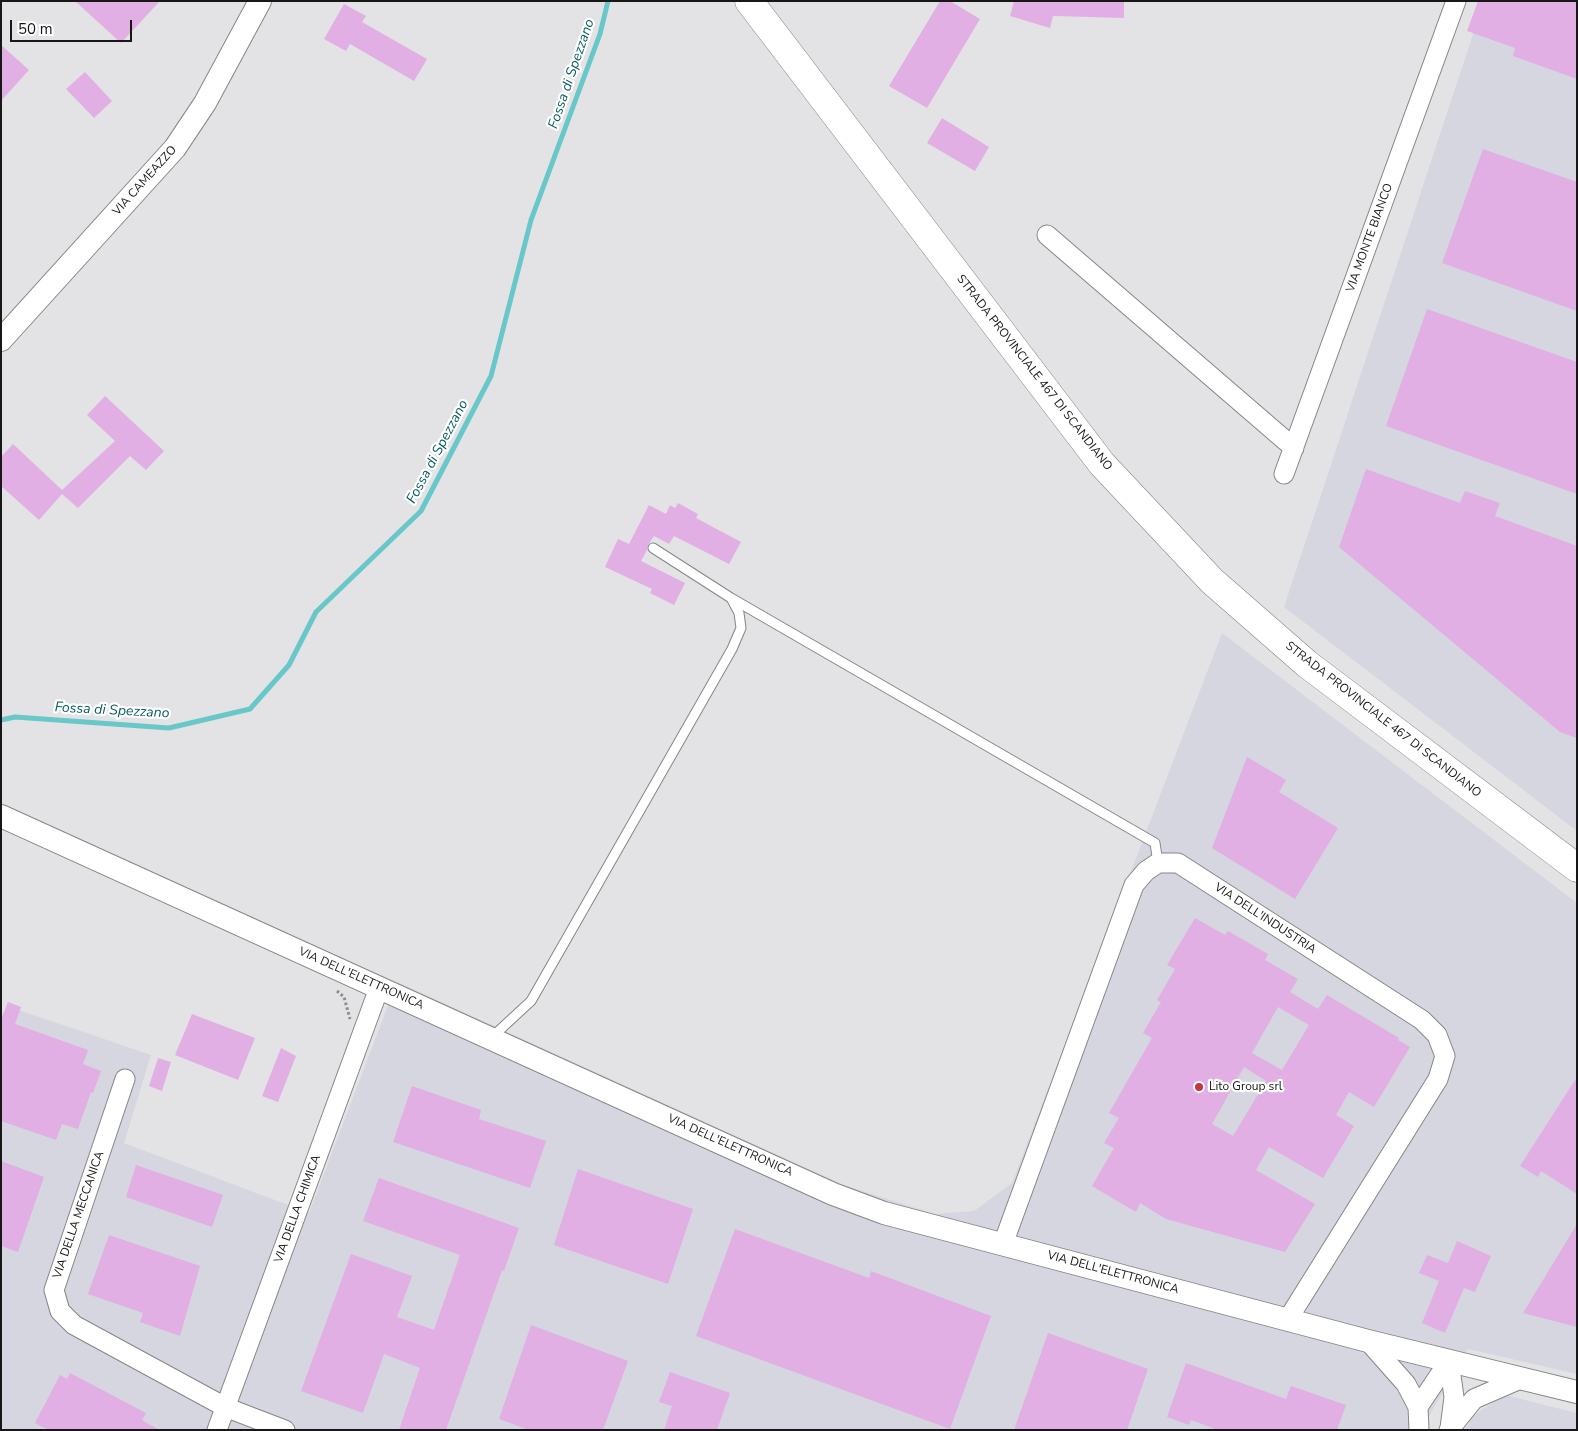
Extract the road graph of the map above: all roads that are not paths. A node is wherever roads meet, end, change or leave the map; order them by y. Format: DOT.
graph roads {
  1 [pos="260,1"];
  2 [pos="749,1"];
  3 [pos="1456,1"];
  4 [pos="1046,234"];
  5 [pos="1,340"];
  6 [pos="1294,448"];
  7 [pos="1284,474"];
  8 [pos="653,548"];
  9 [pos="731,598"];
  10 [pos="1,816"];
  11 [pos="1158,863"];
  12 [pos="1577,868"];
  13 [pos="379,988"];
  14 [pos="491,1038"];
  15 [pos="125,1078"];
  16 [pos="1003,1244"];
  17 [pos="1288,1319"];
  18 [pos="1368,1341"];
  19 [pos="1449,1361"];
  20 [pos="1520,1378"];
  21 [pos="1577,1392"];
  22 [pos="225,1407"];
  23 [pos="1418,1407"];
  24 [pos="1449,1429"];
  25 [pos="217,1430"];
  26 [pos="285,1430"];
  27 [pos="1419,1430"];
  1 -- 5 [label="street, VIA CAMEAZZO"];
  2 -- 12 [label="highway, STRADA PROVINCIALE 467 DI SCANDIANO"];
  3 -- 6 [label="street, VIA MONTE BIANCO"];
  4 -- 6 [label="street"];
  6 -- 7 [label="street, VIA MONTE BIANCO"];
  8 -- 9 [label="lane"];
  9 -- 11 [label="lane"];
  9 -- 14 [label="lane"];
  10 -- 13 [label="street, VIA DELL'ELETTRONICA"];
  11 -- 16 [label="street"];
  11 -- 17 [label="street, VIA DELL'INDUSTRIA"];
  13 -- 14 [label="street, VIA DELL'ELETTRONICA"];
  13 -- 22 [label="street, VIA DELLA CHIMICA"];
  14 -- 16 [label="street, VIA DELL'ELETTRONICA"];
  15 -- 22 [label="street, VIA DELLA MECCANICA"];
  16 -- 17 [label="street, VIA DELL'ELETTRONICA"];
  17 -- 18 [label="street, VIA DELL'ELETTRONICA"];
  18 -- 19 [label="street, VIA DELL'ELETTRONICA"];
  18 -- 23 [label="street"];
  19 -- 20 [label="street, VIA DELL'ELETTRONICA"];
  19 -- 23 [label="street"];
  19 -- 24 [label="street"];
  20 -- 21 [label="street, VIA DELL'ELETTRONICA"];
  20 -- 24 [label="street"];
  22 -- 25 [label="street, VIA DELLA CHIMICA"];
  22 -- 26 [label="street, VIA DELLA MECCANICA"];
  23 -- 27 [label="street"];
}
